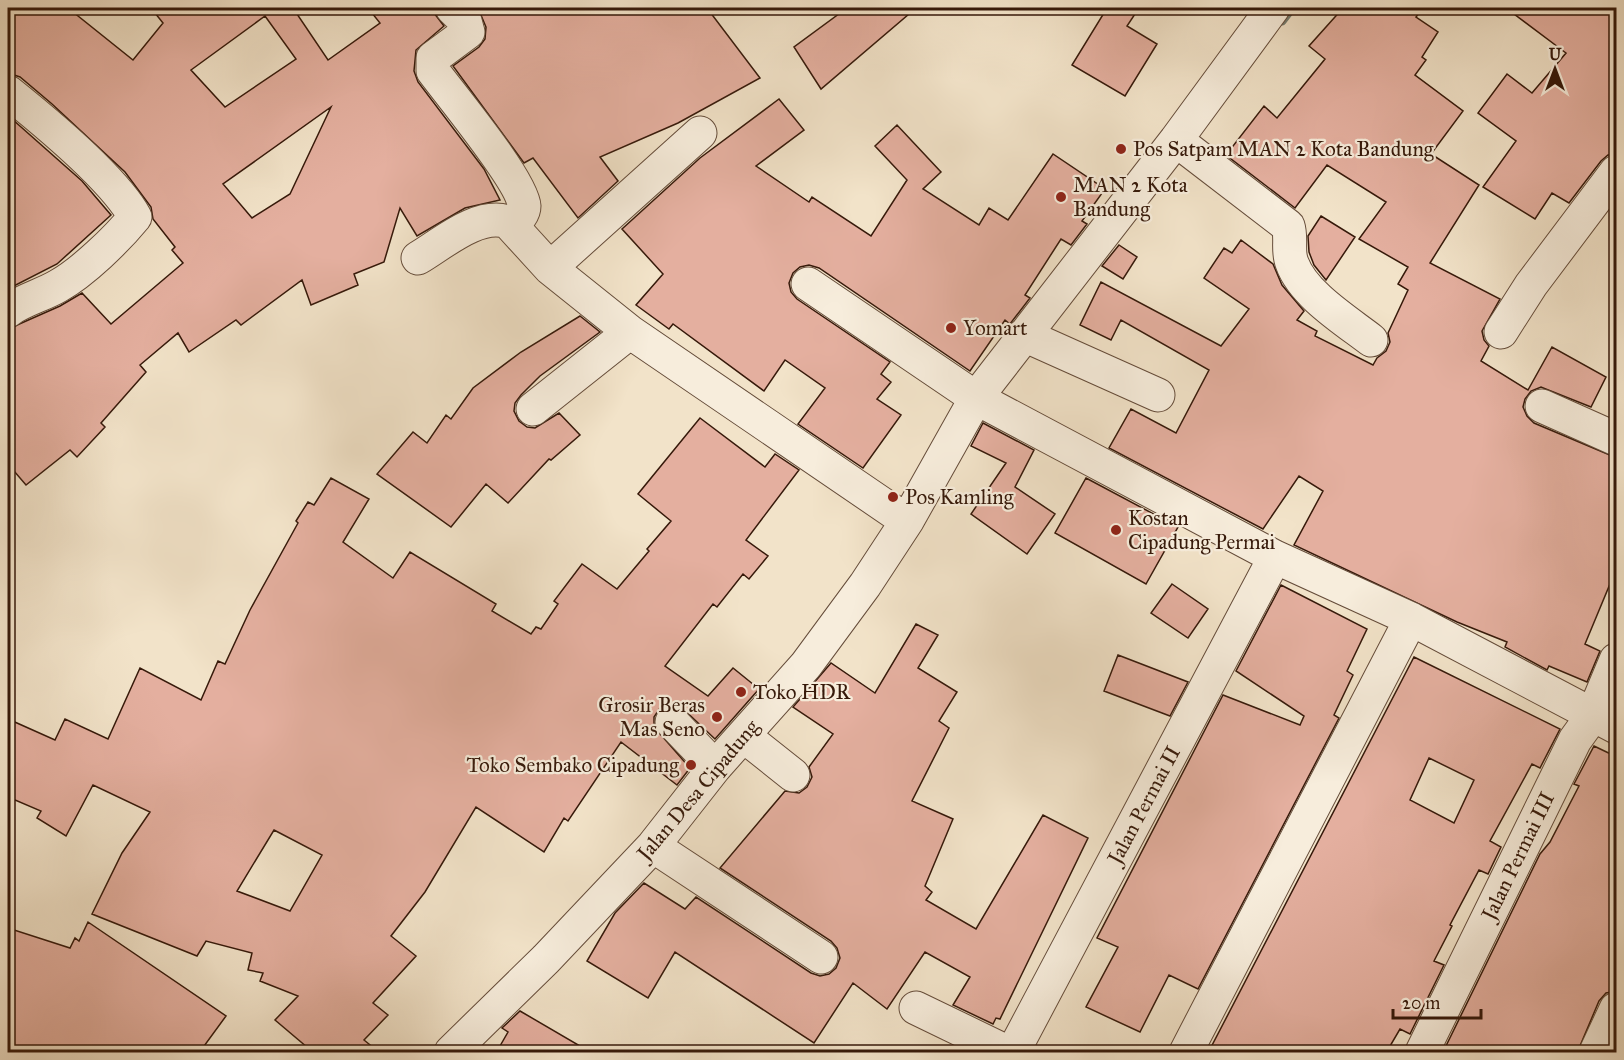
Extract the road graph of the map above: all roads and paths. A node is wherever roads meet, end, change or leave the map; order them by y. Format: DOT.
graph roads {
  1 [pos="452,8"];
  2 [pos="1273,8"];
  3 [pos="8,93"];
  4 [pos="700,133"];
  5 [pos="1176,140"];
  6 [pos="1617,172"];
  7 [pos="512,225"];
  8 [pos="418,258"];
  9 [pos="550,268"];
  10 [pos="808,284"];
  11 [pos="8,311"];
  12 [pos="630,332"];
  13 [pos="1501,332"];
  14 [pos="1024,335"];
  15 [pos="1371,340"];
  16 [pos="1158,395"];
  17 [pos="976,398"];
  18 [pos="1542,406"];
  19 [pos="533,409"];
  20 [pos="1617,440"];
  21 [pos="907,521"];
  22 [pos="1275,556"];
  23 [pos="1411,619"];
  24 [pos="1617,660"];
  25 [pos="1605,721"];
  26 [pos="672,722"];
  27 [pos="744,736"];
  28 [pos="715,767"];
  29 [pos="793,775"];
  30 [pos="653,846"];
  31 [pos="821,957"];
  32 [pos="915,1008"];
  33 [pos="1617,1009"];
  34 [pos="451,1053"];
  35 [pos="1007,1053"];
  36 [pos="1013,1053"];
  37 [pos="1186,1053"];
  38 [pos="1422,1053"];
  39 [pos="1596,1053"];
  1 -- 7 [label="street"];
  2 -- 5 [label="street, Jalan Desa Cipadung"];
  3 -- 11 [label="street"];
  4 -- 9 [label="street"];
  5 -- 14 [label="street, Jalan Desa Cipadung"];
  5 -- 15 [label="street"];
  6 -- 13 [label="street"];
  7 -- 8 [label="street"];
  7 -- 9 [label="street"];
  9 -- 12 [label="street"];
  10 -- 17 [label="street"];
  12 -- 19 [label="street"];
  12 -- 21 [label="street"];
  14 -- 16 [label="street"];
  14 -- 17 [label="street, Jalan Desa Cipadung"];
  17 -- 21 [label="street, Jalan Desa Cipadung"];
  17 -- 22 [label="street"];
  18 -- 20 [label="street"];
  21 -- 27 [label="street, Jalan Desa Cipadung"];
  22 -- 23 [label="street"];
  22 -- 36 [label="street, Jalan Permai II"];
  23 -- 25 [label="street"];
  23 -- 37 [label="street"];
  24 -- 25 [label="street, Jalan Permai III"];
  25 -- 38 [label="street, Jalan Permai III"];
  26 -- 28 [label="street"];
  27 -- 28 [label="street, Jalan Desa Cipadung"];
  27 -- 29 [label="street"];
  28 -- 30 [label="street, Jalan Desa Cipadung"];
  30 -- 31 [label="street"];
  30 -- 34 [label="street, Jalan Desa Cipadung"];
  32 -- 35 [label="street"];
  33 -- 39 [label="street"];
}
